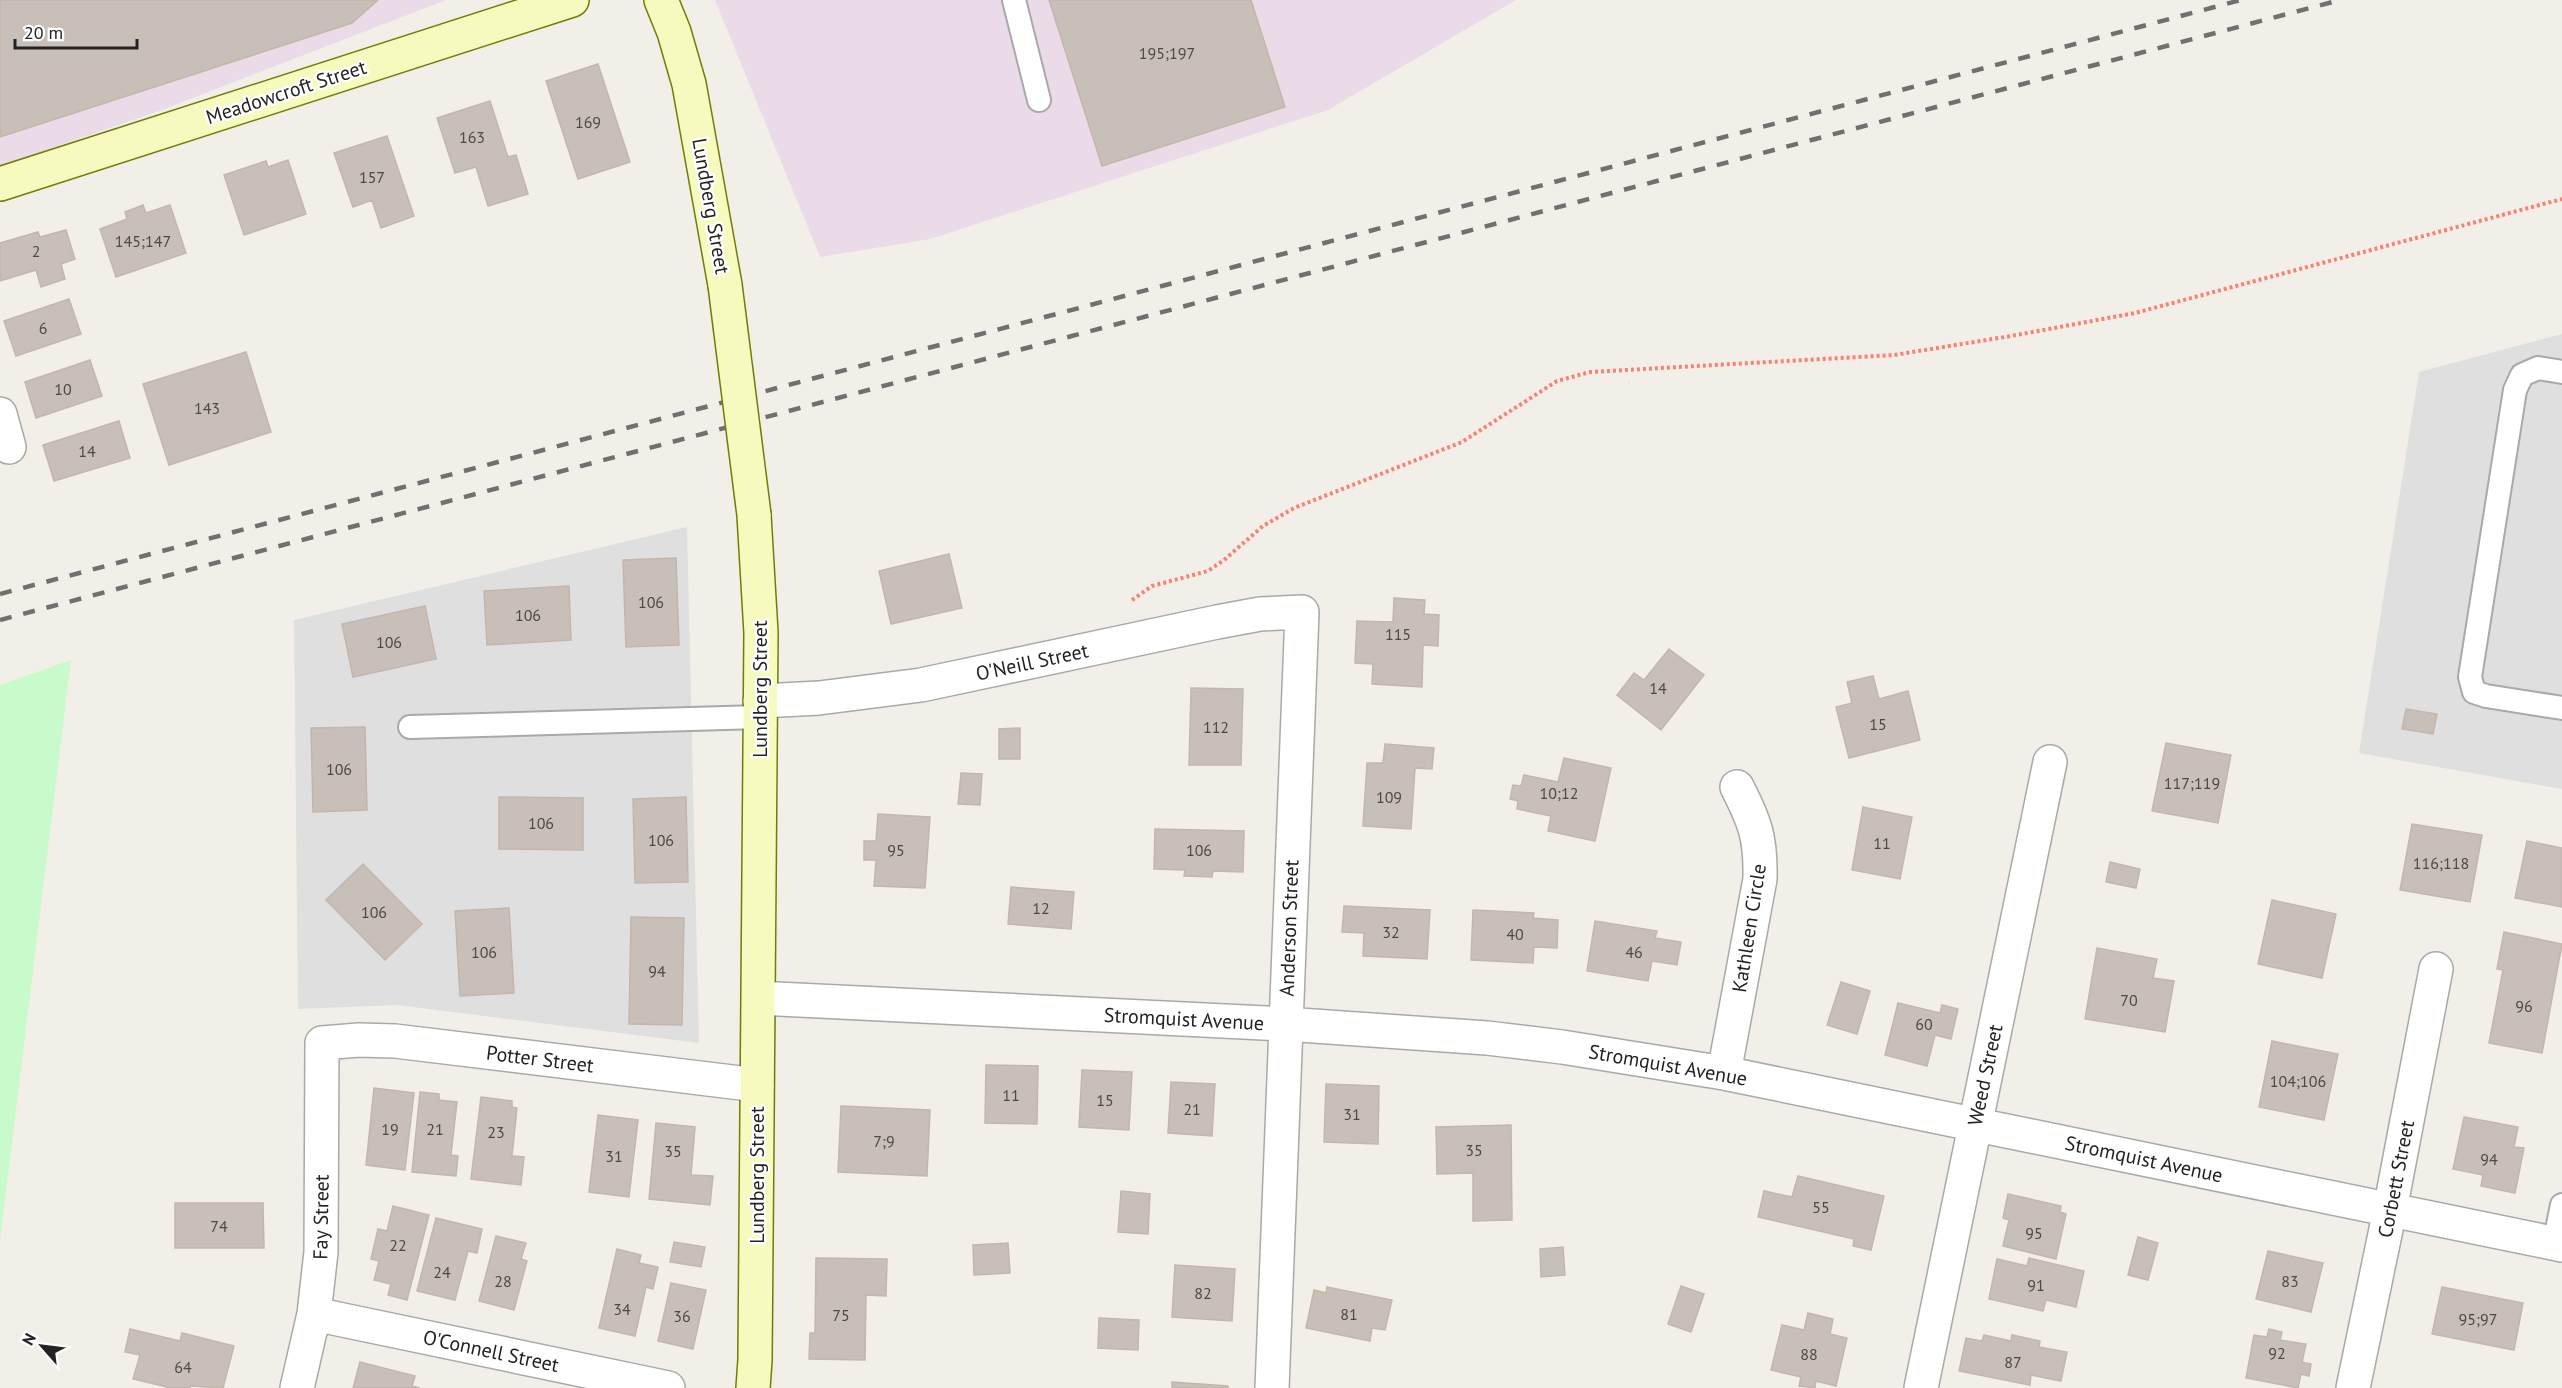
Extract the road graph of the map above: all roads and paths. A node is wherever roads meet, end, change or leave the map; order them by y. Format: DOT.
graph roads {
  1 [pos="572,0"];
  2 [pos="661,0"];
  3 [pos="1014,0"];
  4 [pos="1039,100"];
  5 [pos="0,184"];
  6 [pos="2562,199"];
  7 [pos="2562,372"];
  8 [pos="0,414"];
  9 [pos="9,447"];
  10 [pos="1302,612"];
  11 [pos="1099,648"];
  12 [pos="2562,708"];
  13 [pos="760,709"];
  14 [pos="410,727"];
  15 [pos="2050,762"];
  16 [pos="1737,787"];
  17 [pos="2436,969"];
  18 [pos="759,998"];
  19 [pos="1285,1024"];
  20 [pos="322,1043"];
  21 [pos="1724,1073"];
  22 [pos="757,1085"];
  23 [pos="1975,1125"];
  24 [pos="2562,1205"];
  25 [pos="2390,1210"];
  26 [pos="2558,1245"];
  27 [pos="314,1314"];
  28 [pos="297,1388"];
  29 [pos="668,1388"];
  30 [pos="753,1388"];
  31 [pos="1272,1388"];
  32 [pos="1921,1388"];
  33 [pos="2353,1388"];
  1 -- 5 [label="street, Meadowcroft Street"];
  2 -- 13 [label="street, Lundberg Street, bridge"];
  3 -- 4 [label="lane"];
  6 -- 11 [label="path"];
  7 -- 12 [label="lane"];
  8 -- 9 [label="street"];
  10 -- 11 [label="street, O'Neill Street"];
  10 -- 19 [label="street, Anderson Street"];
  11 -- 13 [label="street, O'Neill Street"];
  13 -- 14 [label="lane"];
  13 -- 18 [label="street, Lundberg Street"];
  15 -- 23 [label="street, Weed Street"];
  16 -- 21 [label="street, Kathleen Circle"];
  17 -- 25 [label="street, Corbett Street"];
  18 -- 19 [label="street, Stromquist Avenue"];
  18 -- 22 [label="street, Lundberg Street"];
  19 -- 21 [label="street, Stromquist Avenue"];
  19 -- 31 [label="street, Anderson Street"];
  20 -- 22 [label="street, Potter Street"];
  20 -- 27 [label="street, Fay Street"];
  21 -- 23 [label="street, Stromquist Avenue"];
  22 -- 30 [label="street, Lundberg Street"];
  23 -- 25 [label="street, Stromquist Avenue"];
  23 -- 32 [label="street, Weed Street"];
  24 -- 26 [label="lane"];
  25 -- 26 [label="street, Stromquist Avenue"];
  25 -- 33 [label="street, Corbett Street"];
  27 -- 28 [label="street, Fay Street"];
  27 -- 29 [label="street, O'Connell Street"];
}
